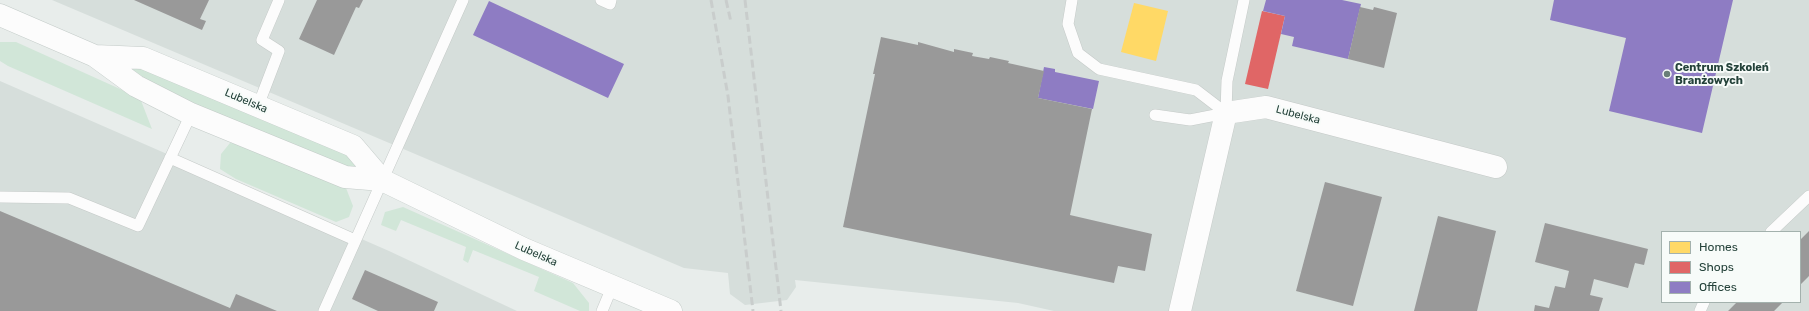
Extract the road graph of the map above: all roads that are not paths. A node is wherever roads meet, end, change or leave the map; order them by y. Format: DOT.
graph roads {
  1 [pos="279,0"];
  2 [pos="463,0"];
  3 [pos="601,0"];
  4 [pos="611,0"];
  5 [pos="1072,0"];
  6 [pos="1244,0"];
  7 [pos="0,15"];
  8 [pos="94,56"];
  9 [pos="258,106"];
  10 [pos="1226,113"];
  11 [pos="191,114"];
  12 [pos="1154,115"];
  13 [pos="170,158"];
  14 [pos="1496,167"];
  15 [pos="382,180"];
  16 [pos="1809,196"];
  17 [pos="0,197"];
  18 [pos="1772,231"];
  19 [pos="355,240"];
  20 [pos="612,287"];
  21 [pos="324,311"];
  22 [pos="602,311"];
  23 [pos="672,311"];
  24 [pos="1180,311"];
  1 -- 9 [label="lane"];
  2 -- 15 [label="lane"];
  3 -- 4 [label="lane"];
  5 -- 10 [label="lane"];
  6 -- 10 [label="lane"];
  7 -- 8 [label="street, Lubelska"];
  8 -- 9 [label="street, Lubelska"];
  8 -- 11 [label="street, Lubelska"];
  9 -- 15 [label="street, Lubelska"];
  10 -- 12 [label="lane"];
  10 -- 14 [label="street, Lubelska"];
  10 -- 24 [label="street"];
  11 -- 13 [label="lane"];
  11 -- 15 [label="street, Lubelska"];
  13 -- 17 [label="lane"];
  13 -- 19 [label="lane"];
  15 -- 19 [label="lane"];
  15 -- 20 [label="street, Lubelska"];
  16 -- 18 [label="lane"];
  19 -- 21 [label="lane"];
  20 -- 22 [label="lane"];
  20 -- 23 [label="street, Lubelska"];
}
